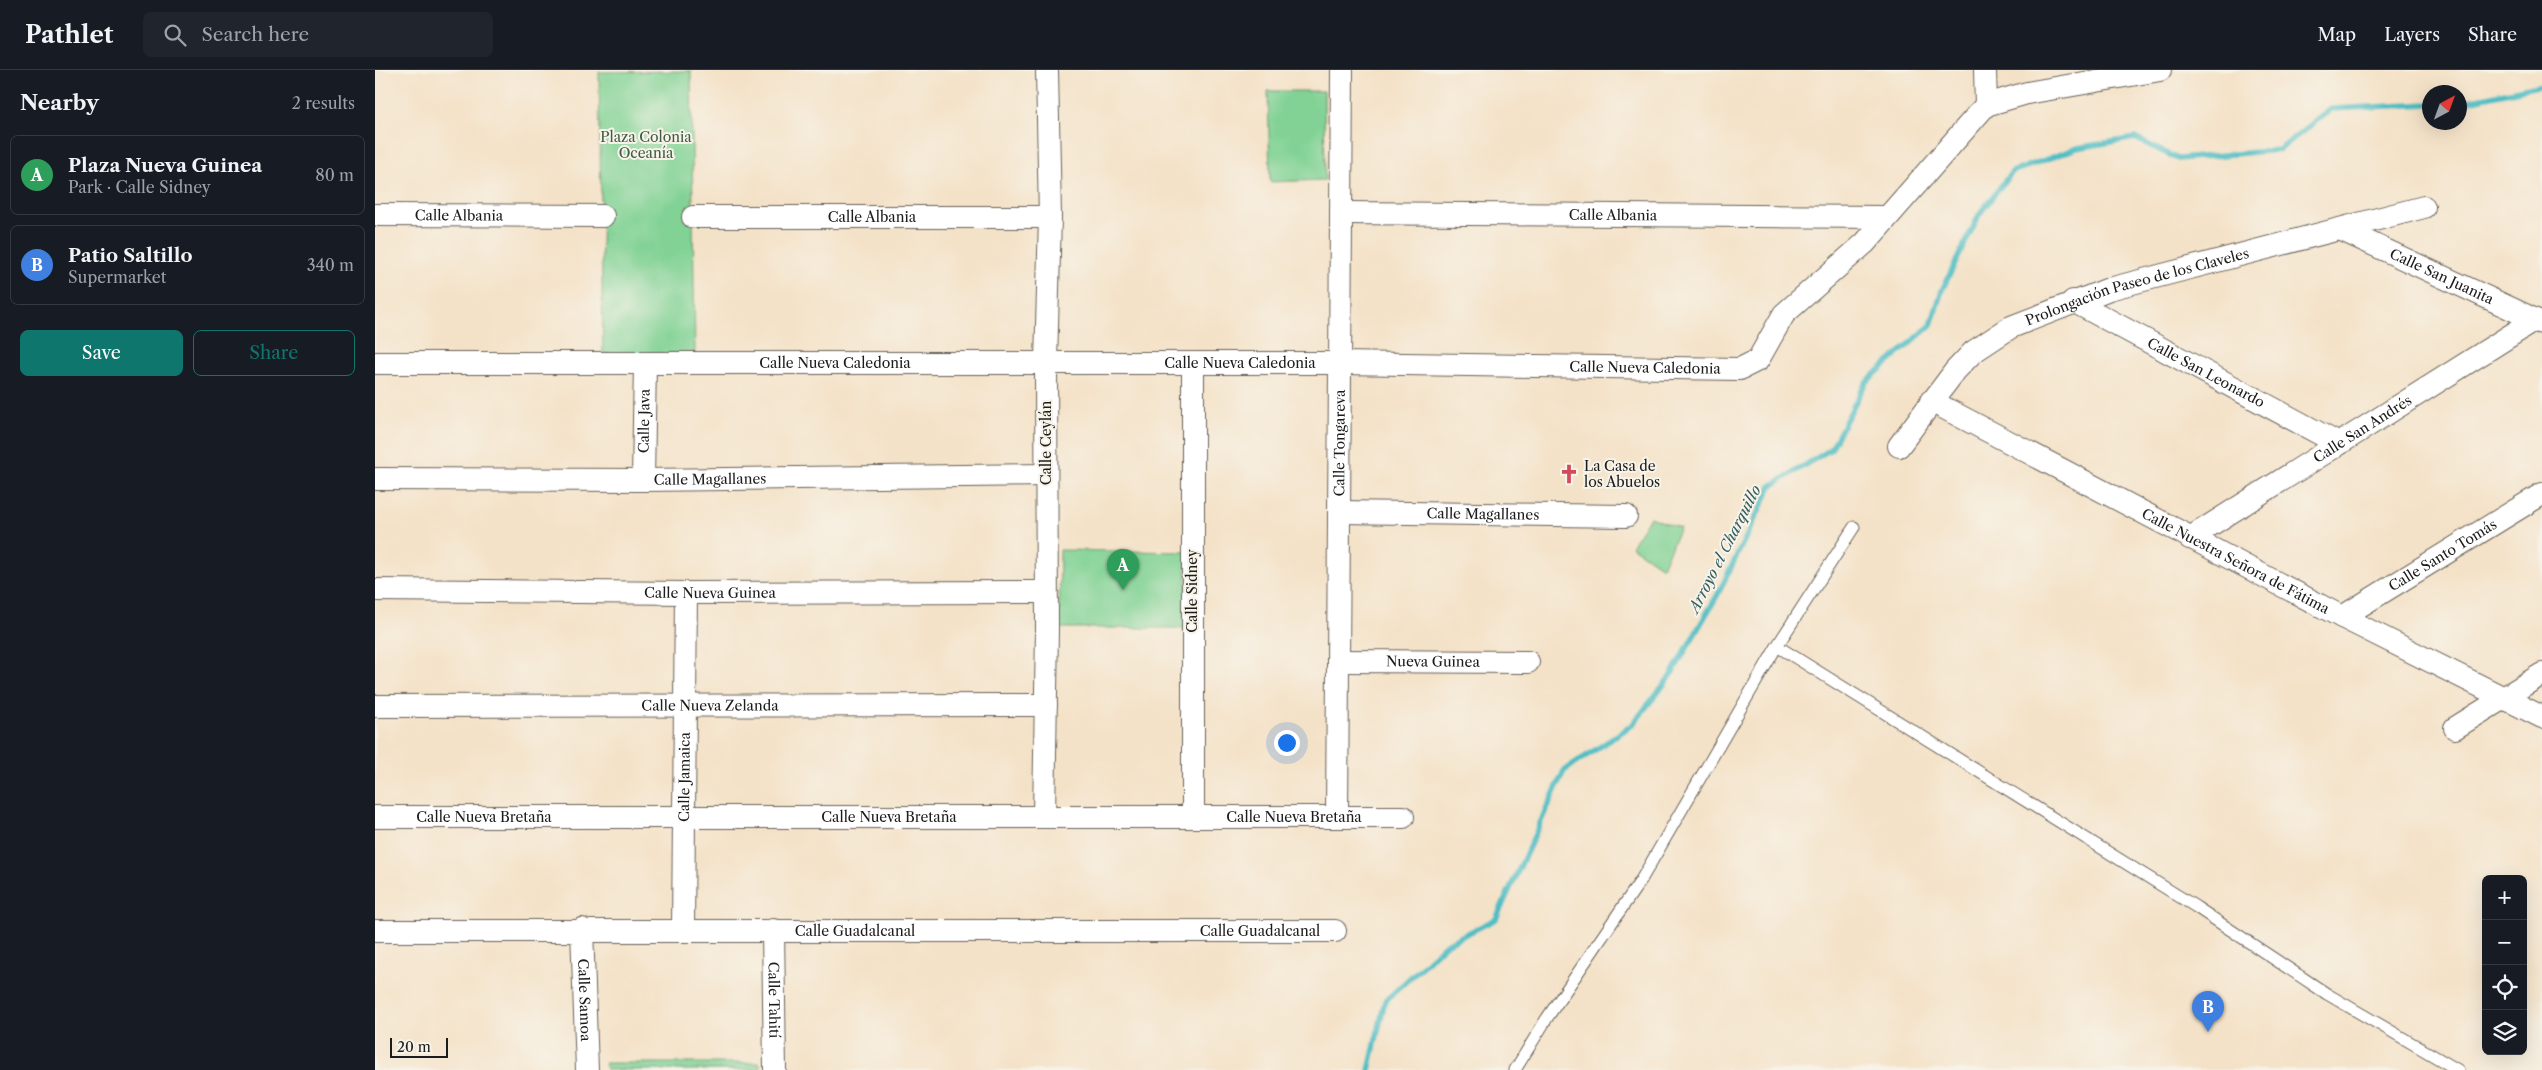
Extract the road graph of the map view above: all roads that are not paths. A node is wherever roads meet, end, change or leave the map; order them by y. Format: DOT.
graph roads {
  1 [pos="1047,70"];
  2 [pos="1342,70"];
  3 [pos="1985,70"];
  4 [pos="2160,70"];
  5 [pos="2107,74"];
  6 [pos="1985,105"];
  7 [pos="2424,208"];
  8 [pos="1341,214"];
  9 [pos="375,215"];
  10 [pos="603,216"];
  11 [pos="693,217"];
  12 [pos="1050,217"];
  13 [pos="1887,217"];
  14 [pos="2342,230"];
  15 [pos="2073,302"];
  16 [pos="2539,321"];
  17 [pos="1047,362"];
  18 [pos="375,363"];
  19 [pos="645,363"];
  20 [pos="1340,363"];
  21 [pos="1193,364"];
  22 [pos="1931,400"];
  23 [pos="2339,444"];
  24 [pos="1899,446"];
  25 [pos="1045,475"];
  26 [pos="375,479"];
  27 [pos="643,480"];
  28 [pos="2542,494"];
  29 [pos="1339,512"];
  30 [pos="1626,516"];
  31 [pos="1854,527"];
  32 [pos="2190,538"];
  33 [pos="375,590"];
  34 [pos="1046,592"];
  35 [pos="686,593"];
  36 [pos="2342,617"];
  37 [pos="1777,646"];
  38 [pos="1338,661"];
  39 [pos="1528,662"];
  40 [pos="2542,674"];
  41 [pos="2503,698"];
  42 [pos="686,705"];
  43 [pos="1046,705"];
  44 [pos="375,706"];
  45 [pos="2542,717"];
  46 [pos="2455,728"];
  47 [pos="1044,817"];
  48 [pos="1193,817"];
  49 [pos="1337,817"];
  50 [pos="1403,817"];
  51 [pos="375,818"];
  52 [pos="685,818"];
  53 [pos="582,929"];
  54 [pos="683,929"];
  55 [pos="773,930"];
  56 [pos="375,931"];
  57 [pos="1335,932"];
  58 [pos="587,1070"];
  59 [pos="775,1070"];
  60 [pos="1515,1070"];
  61 [pos="2458,1070"];
  1 -- 12 [label="street, Calle Ceylán"];
  2 -- 8 [label="street, Calle Tongareva"];
  3 -- 6 [label="street"];
  4 -- 5 [label="street"];
  5 -- 6 [label="street"];
  6 -- 13 [label="street, Calle Nueva Caledonia"];
  7 -- 14 [label="street, Prolongación Paseo de los Claveles"];
  8 -- 13 [label="street, Calle Albania"];
  8 -- 20 [label="street, Calle Tongareva"];
  9 -- 10 [label="street, Calle Albania"];
  11 -- 12 [label="street, Calle Albania"];
  12 -- 17 [label="street, Calle Ceylán"];
  13 -- 20 [label="street, Calle Nueva Caledonia"];
  14 -- 15 [label="street, Prolongación Paseo de los Claveles"];
  14 -- 16 [label="street, Calle San Juanita"];
  15 -- 22 [label="street, Prolongación Paseo de los Claveles"];
  15 -- 23 [label="street, Calle San Leonardo"];
  16 -- 23 [label="street, Calle San Andrés"];
  17 -- 19 [label="street, Calle Nueva Caledonia"];
  17 -- 21 [label="street, Calle Nueva Caledonia"];
  17 -- 25 [label="street, Calle Ceylán"];
  18 -- 19 [label="street, Calle Nueva Caledonia"];
  19 -- 27 [label="street, Calle Java"];
  20 -- 21 [label="street, Calle Nueva Caledonia"];
  20 -- 29 [label="street, Calle Tongareva"];
  21 -- 48 [label="street, Calle Sidney"];
  22 -- 24 [label="street, Prolongación Paseo de los Claveles"];
  22 -- 32 [label="street, Calle Nuestra Señora de Fátima"];
  23 -- 32 [label="street, Calle San Andrés"];
  25 -- 27 [label="street, Calle Magallanes"];
  25 -- 34 [label="street, Calle Ceylán"];
  26 -- 27 [label="street, Calle Magallanes"];
  28 -- 36 [label="street, Calle Santo Tomás"];
  29 -- 30 [label="street, Calle Magallanes"];
  29 -- 38 [label="street, Calle Tongareva"];
  31 -- 37 [label="lane"];
  32 -- 36 [label="street, Calle Nuestra Señora de Fátima"];
  33 -- 35 [label="street, Calle Nueva Guinea"];
  34 -- 35 [label="street, Calle Nueva Guinea"];
  34 -- 43 [label="street, Calle Ceylán"];
  35 -- 42 [label="street, Calle Jamaica"];
  36 -- 41 [label="street, Calle Nuestra Señora de Fátima"];
  37 -- 60 [label="lane"];
  37 -- 61 [label="lane"];
  38 -- 39 [label="street, Nueva Guinea"];
  38 -- 49 [label="street, Calle Tongareva"];
  40 -- 41 [label="street"];
  41 -- 45 [label="street, Calle Nuestra Señora de Fátima"];
  41 -- 46 [label="street"];
  42 -- 43 [label="street, Calle Nueva Zelanda"];
  42 -- 44 [label="street, Calle Nueva Zelanda"];
  42 -- 52 [label="street, Calle Jamaica"];
  43 -- 47 [label="street, Calle Ceylán"];
  47 -- 48 [label="street, Calle Nueva Bretaña"];
  47 -- 52 [label="street, Calle Nueva Bretaña"];
  48 -- 49 [label="street, Calle Nueva Bretaña"];
  49 -- 50 [label="street, Calle Nueva Bretaña"];
  51 -- 52 [label="street, Calle Nueva Bretaña"];
  52 -- 54 [label="street, Calle Jamaica"];
  53 -- 54 [label="street, Calle Guadalcanal"];
  53 -- 56 [label="street, Calle Guadalcanal"];
  53 -- 58 [label="street, Calle Samoa"];
  54 -- 55 [label="street, Calle Guadalcanal"];
  55 -- 57 [label="street, Calle Guadalcanal"];
  55 -- 59 [label="street, Calle Tahití"];
}
